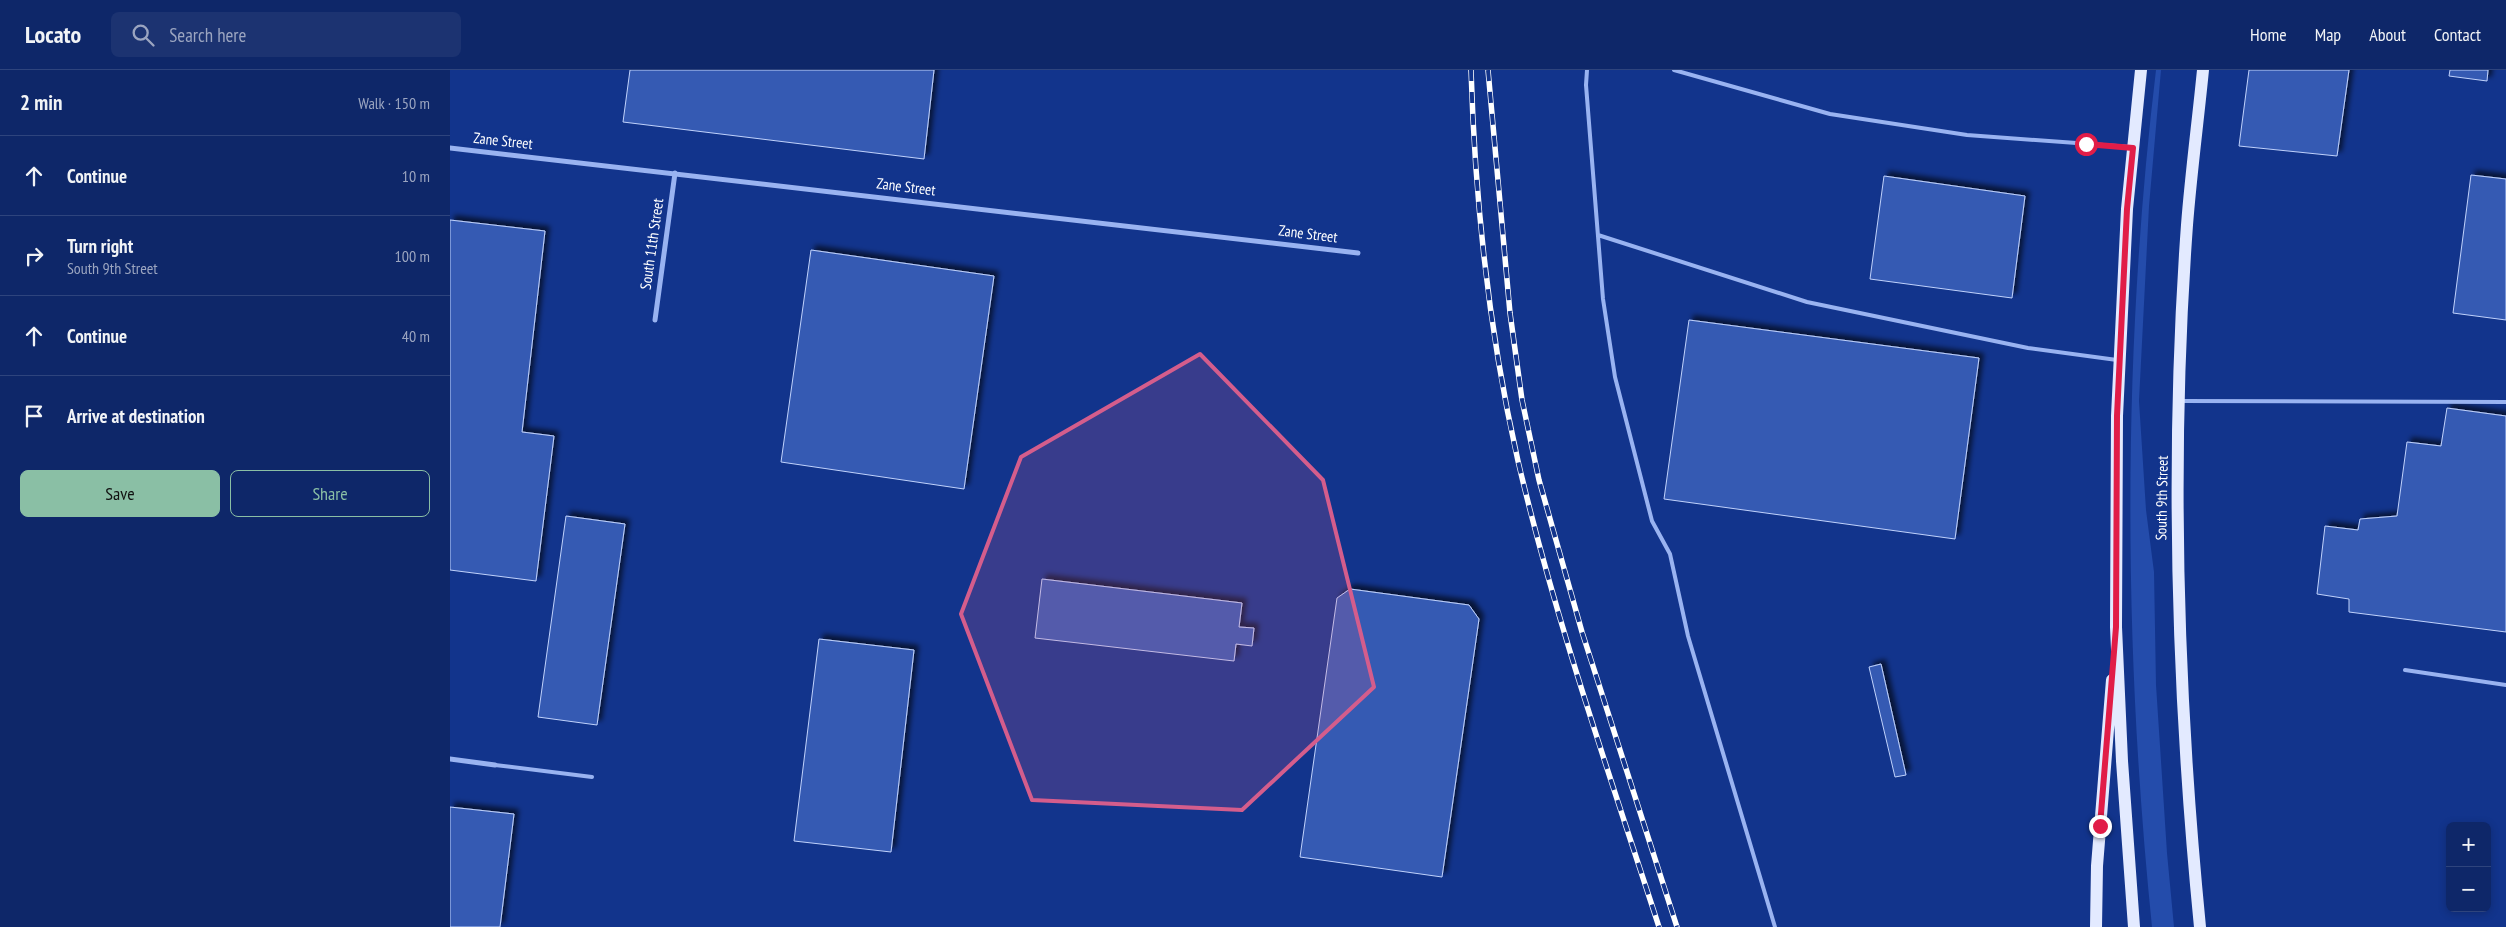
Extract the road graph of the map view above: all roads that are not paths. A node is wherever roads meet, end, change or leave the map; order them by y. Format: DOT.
graph roads {
  1 [pos="1587,70"];
  2 [pos="1674,70"];
  3 [pos="2141,70"];
  4 [pos="2203,70"];
  5 [pos="450,148"];
  6 [pos="2133,148"];
  7 [pos="674,173"];
  8 [pos="1598,235"];
  9 [pos="1358,253"];
  10 [pos="655,320"];
  11 [pos="2120,361"];
  12 [pos="2180,400"];
  13 [pos="2506,402"];
  14 [pos="2116,627"];
  15 [pos="2405,670"];
  16 [pos="2506,686"];
  17 [pos="450,759"];
  18 [pos="495,765"];
  19 [pos="592,777"];
  20 [pos="2194,864"];
  21 [pos="1775,927"];
  22 [pos="2096,927"];
  23 [pos="2134,927"];
  24 [pos="2200,927"];
  25 [pos="2206,927"];
  1 -- 8 [label="lane"];
  2 -- 6 [label="lane"];
  3 -- 6 [label="main road"];
  4 -- 12 [label="main road, South 9th Street"];
  5 -- 7 [label="street, Zane Street"];
  6 -- 11 [label="main road"];
  7 -- 9 [label="street, Zane Street"];
  7 -- 10 [label="street, South 11th Street"];
  8 -- 11 [label="lane"];
  8 -- 21 [label="lane"];
  11 -- 14 [label="main road"];
  12 -- 13 [label="lane"];
  12 -- 20 [label="main road, South 9th Street"];
  14 -- 22 [label="main road"];
  14 -- 23 [label="main road"];
  15 -- 16 [label="lane"];
  17 -- 18 [label="street"];
  18 -- 19 [label="lane"];
  20 -- 24 [label="main road, South 9th Street"];
  20 -- 25 [label="main road"];
}
